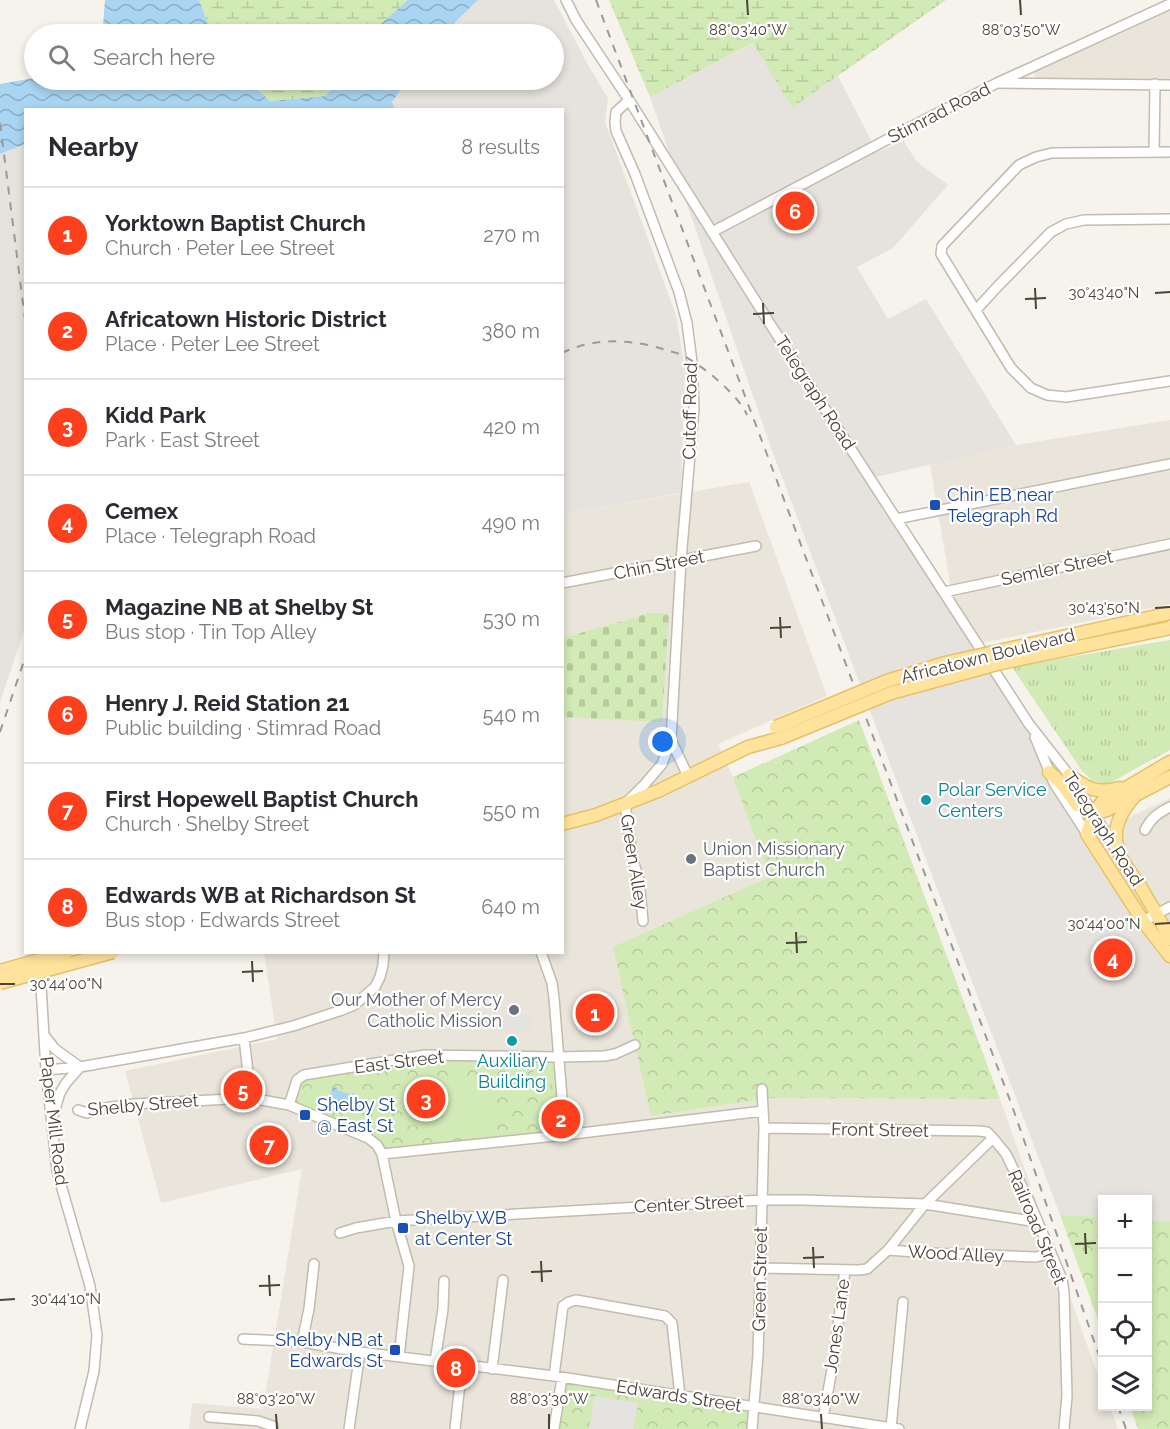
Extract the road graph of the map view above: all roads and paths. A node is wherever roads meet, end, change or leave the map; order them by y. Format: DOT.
graph roads {
  1 [pos="567,0"];
  2 [pos="1170,4"];
  3 [pos="997,83"];
  4 [pos="1155,84"];
  5 [pos="1170,85"];
  6 [pos="629,100"];
  7 [pos="1154,152"];
  8 [pos="1170,152"];
  9 [pos="1170,219"];
  10 [pos="712,232"];
  11 [pos="976,310"];
  12 [pos="1170,381"];
  13 [pos="1170,464"];
  14 [pos="896,519"];
  15 [pos="1170,544"];
  16 [pos="756,546"];
  17 [pos="681,560"];
  18 [pos="564,583"];
  19 [pos="944,592"];
  20 [pos="1170,614"];
  21 [pos="1170,628"];
  22 [pos="1029,724"];
  23 [pos="778,732"];
  24 [pos="671,740"];
  25 [pos="1170,762"];
  26 [pos="1049,772"];
  27 [pos="1069,775"];
  28 [pos="688,776"];
  29 [pos="1170,777"];
  30 [pos="1132,791"];
  31 [pos="625,804"];
  32 [pos="1170,807"];
  33 [pos="1093,814"];
  34 [pos="564,823"];
  35 [pos="1145,830"];
  36 [pos="1087,834"];
  37 [pos="1118,852"];
  38 [pos="1170,907"];
  39 [pos="1157,914"];
  40 [pos="643,921"];
  41 [pos="1143,921"];
  42 [pos="1170,939"];
  43 [pos="31,954"];
  44 [pos="39,954"];
  45 [pos="61,954"];
  46 [pos="106,954"];
  47 [pos="384,954"];
  48 [pos="542,954"];
  49 [pos="1170,956"];
  50 [pos="0,973"];
  51 [pos="0,983"];
  52 [pos="44,1035"];
  53 [pos="244,1038"];
  54 [pos="635,1045"];
  55 [pos="558,1057"];
  56 [pos="80,1067"];
  57 [pos="46,1070"];
  58 [pos="762,1089"];
  59 [pos="251,1098"];
  60 [pos="289,1105"];
  61 [pos="78,1110"];
  62 [pos="763,1111"];
  63 [pos="52,1121"];
  64 [pos="764,1128"];
  65 [pos="565,1135"];
  66 [pos="993,1138"];
  67 [pos="382,1154"];
  68 [pos="763,1200"];
  69 [pos="925,1204"];
  70 [pos="396,1221"];
  71 [pos="1037,1222"];
  72 [pos="340,1233"];
  73 [pos="888,1250"];
  74 [pos="1051,1253"];
  75 [pos="314,1264"];
  76 [pos="760,1268"];
  77 [pos="845,1270"];
  78 [pos="503,1280"];
  79 [pos="444,1281"];
  80 [pos="903,1302"];
  81 [pos="243,1339"];
  82 [pos="302,1342"];
  83 [pos="360,1352"];
  84 [pos="399,1357"];
  85 [pos="435,1361"];
  86 [pos="462,1365"];
  87 [pos="492,1369"];
  88 [pos="558,1377"];
  89 [pos="680,1396"];
  90 [pos="755,1408"];
  91 [pos="209,1417"];
  92 [pos="823,1418"];
  93 [pos="895,1428"];
  94 [pos="80,1429"];
  95 [pos="273,1429"];
  96 [pos="349,1429"];
  97 [pos="455,1429"];
  98 [pos="554,1429"];
  99 [pos="752,1429"];
  100 [pos="1064,1429"];
  1 -- 6 [label="street, Telegraph Road"];
  2 -- 3 [label="street, Stimrad Road"];
  3 -- 4 [label="street"];
  3 -- 10 [label="street, Stimrad Road"];
  4 -- 5 [label="street"];
  4 -- 7 [label="street"];
  6 -- 10 [label="street, Telegraph Road"];
  6 -- 17 [label="street, Cutoff Road"];
  7 -- 8 [label="street"];
  7 -- 11 [label="street"];
  9 -- 11 [label="street"];
  10 -- 14 [label="street, Telegraph Road"];
  11 -- 12 [label="street"];
  13 -- 14 [label="street"];
  14 -- 19 [label="street, Telegraph Road"];
  15 -- 19 [label="street, Semler Street"];
  16 -- 17 [label="street, Chin Street"];
  17 -- 18 [label="street, Chin Street"];
  17 -- 24 [label="street, Cutoff Road"];
  19 -- 22 [label="street, Telegraph Road"];
  20 -- 23 [label="main road, Africatown Boulevard, bridge"];
  21 -- 23 [label="main road, Africatown Boulevard, bridge"];
  22 -- 26 [label="street, Telegraph Road"];
  22 -- 27 [label="street, Telegraph Road"];
  23 -- 28 [label="main road, Africatown Boulevard"];
  24 -- 28 [label="street, Cutoff Road"];
  24 -- 31 [label="street, Cutoff Road"];
  25 -- 30 [label="main road"];
  26 -- 33 [label="main road"];
  26 -- 36 [label="street, Telegraph Road"];
  27 -- 30 [label="main road"];
  27 -- 33 [label="street, Telegraph Road"];
  28 -- 31 [label="main road, Africatown Boulevard"];
  29 -- 30 [label="main road"];
  30 -- 33 [label="main road"];
  30 -- 37 [label="main road"];
  31 -- 34 [label="main road, Africatown Boulevard"];
  31 -- 40 [label="street, Green Alley"];
  32 -- 35 [label="street"];
  33 -- 36 [label="main road"];
  33 -- 37 [label="street, Telegraph Road"];
  36 -- 41 [label="main road, Telegraph Road"];
  37 -- 39 [label="main road, Telegraph Road"];
  38 -- 39 [label="street"];
  39 -- 41 [label="street"];
  39 -- 42 [label="main road, Telegraph Road"];
  41 -- 49 [label="main road, Telegraph Road"];
  43 -- 50 [label="street"];
  44 -- 52 [label="street, Paper Mill Road"];
  45 -- 50 [label="main road, bridge"];
  46 -- 51 [label="main road, bridge"];
  47 -- 53 [label="street"];
  48 -- 55 [label="street"];
  52 -- 56 [label="street"];
  52 -- 57 [label="street, Paper Mill Road"];
  53 -- 56 [label="street"];
  53 -- 59 [label="street"];
  54 -- 55 [label="street, East Street"];
  55 -- 60 [label="street, East Street"];
  55 -- 65 [label="street"];
  56 -- 57 [label="street"];
  56 -- 63 [label="street"];
  57 -- 63 [label="street, Paper Mill Road"];
  58 -- 62 [label="street"];
  59 -- 60 [label="street, Shelby Street"];
  59 -- 61 [label="street, Shelby Street"];
  60 -- 67 [label="street, Shelby Street"];
  62 -- 64 [label="street, Green Street"];
  62 -- 65 [label="street"];
  63 -- 94 [label="street, Paper Mill Road"];
  64 -- 66 [label="street, Front Street"];
  64 -- 68 [label="street, Green Street"];
  65 -- 67 [label="street"];
  66 -- 69 [label="street"];
  66 -- 71 [label="street, Railroad Street"];
  67 -- 70 [label="street"];
  68 -- 69 [label="street, Center Street"];
  68 -- 70 [label="street, Center Street"];
  68 -- 76 [label="street, Green Street"];
  69 -- 71 [label="street, Center Street"];
  69 -- 73 [label="street"];
  70 -- 72 [label="street, Center Street"];
  70 -- 84 [label="street"];
  71 -- 74 [label="street, Railroad Street"];
  73 -- 74 [label="street, Wood Alley"];
  73 -- 77 [label="street, Wood Alley"];
  74 -- 100 [label="street, Railroad Street"];
  75 -- 82 [label="street"];
  76 -- 77 [label="street, Wood Alley"];
  76 -- 90 [label="street, Green Street"];
  77 -- 92 [label="street, Jones Lane"];
  78 -- 87 [label="street"];
  79 -- 85 [label="street"];
  80 -- 93 [label="street"];
  81 -- 82 [label="street, Edwards Street"];
  82 -- 83 [label="street, Edwards Street"];
  83 -- 84 [label="street, Edwards Street"];
  83 -- 96 [label="street"];
  84 -- 85 [label="street, Edwards Street"];
  85 -- 86 [label="street, Edwards Street"];
  86 -- 87 [label="street, Edwards Street"];
  86 -- 97 [label="street"];
  87 -- 88 [label="street, Edwards Street"];
  88 -- 89 [label="street, Edwards Street"];
  88 -- 89 [label="street"];
  88 -- 98 [label="street"];
  89 -- 90 [label="street, Edwards Street"];
  90 -- 92 [label="street, Edwards Street"];
  90 -- 99 [label="street, Green Street"];
  91 -- 95 [label="street"];
  92 -- 93 [label="street, Edwards Street"];
}
